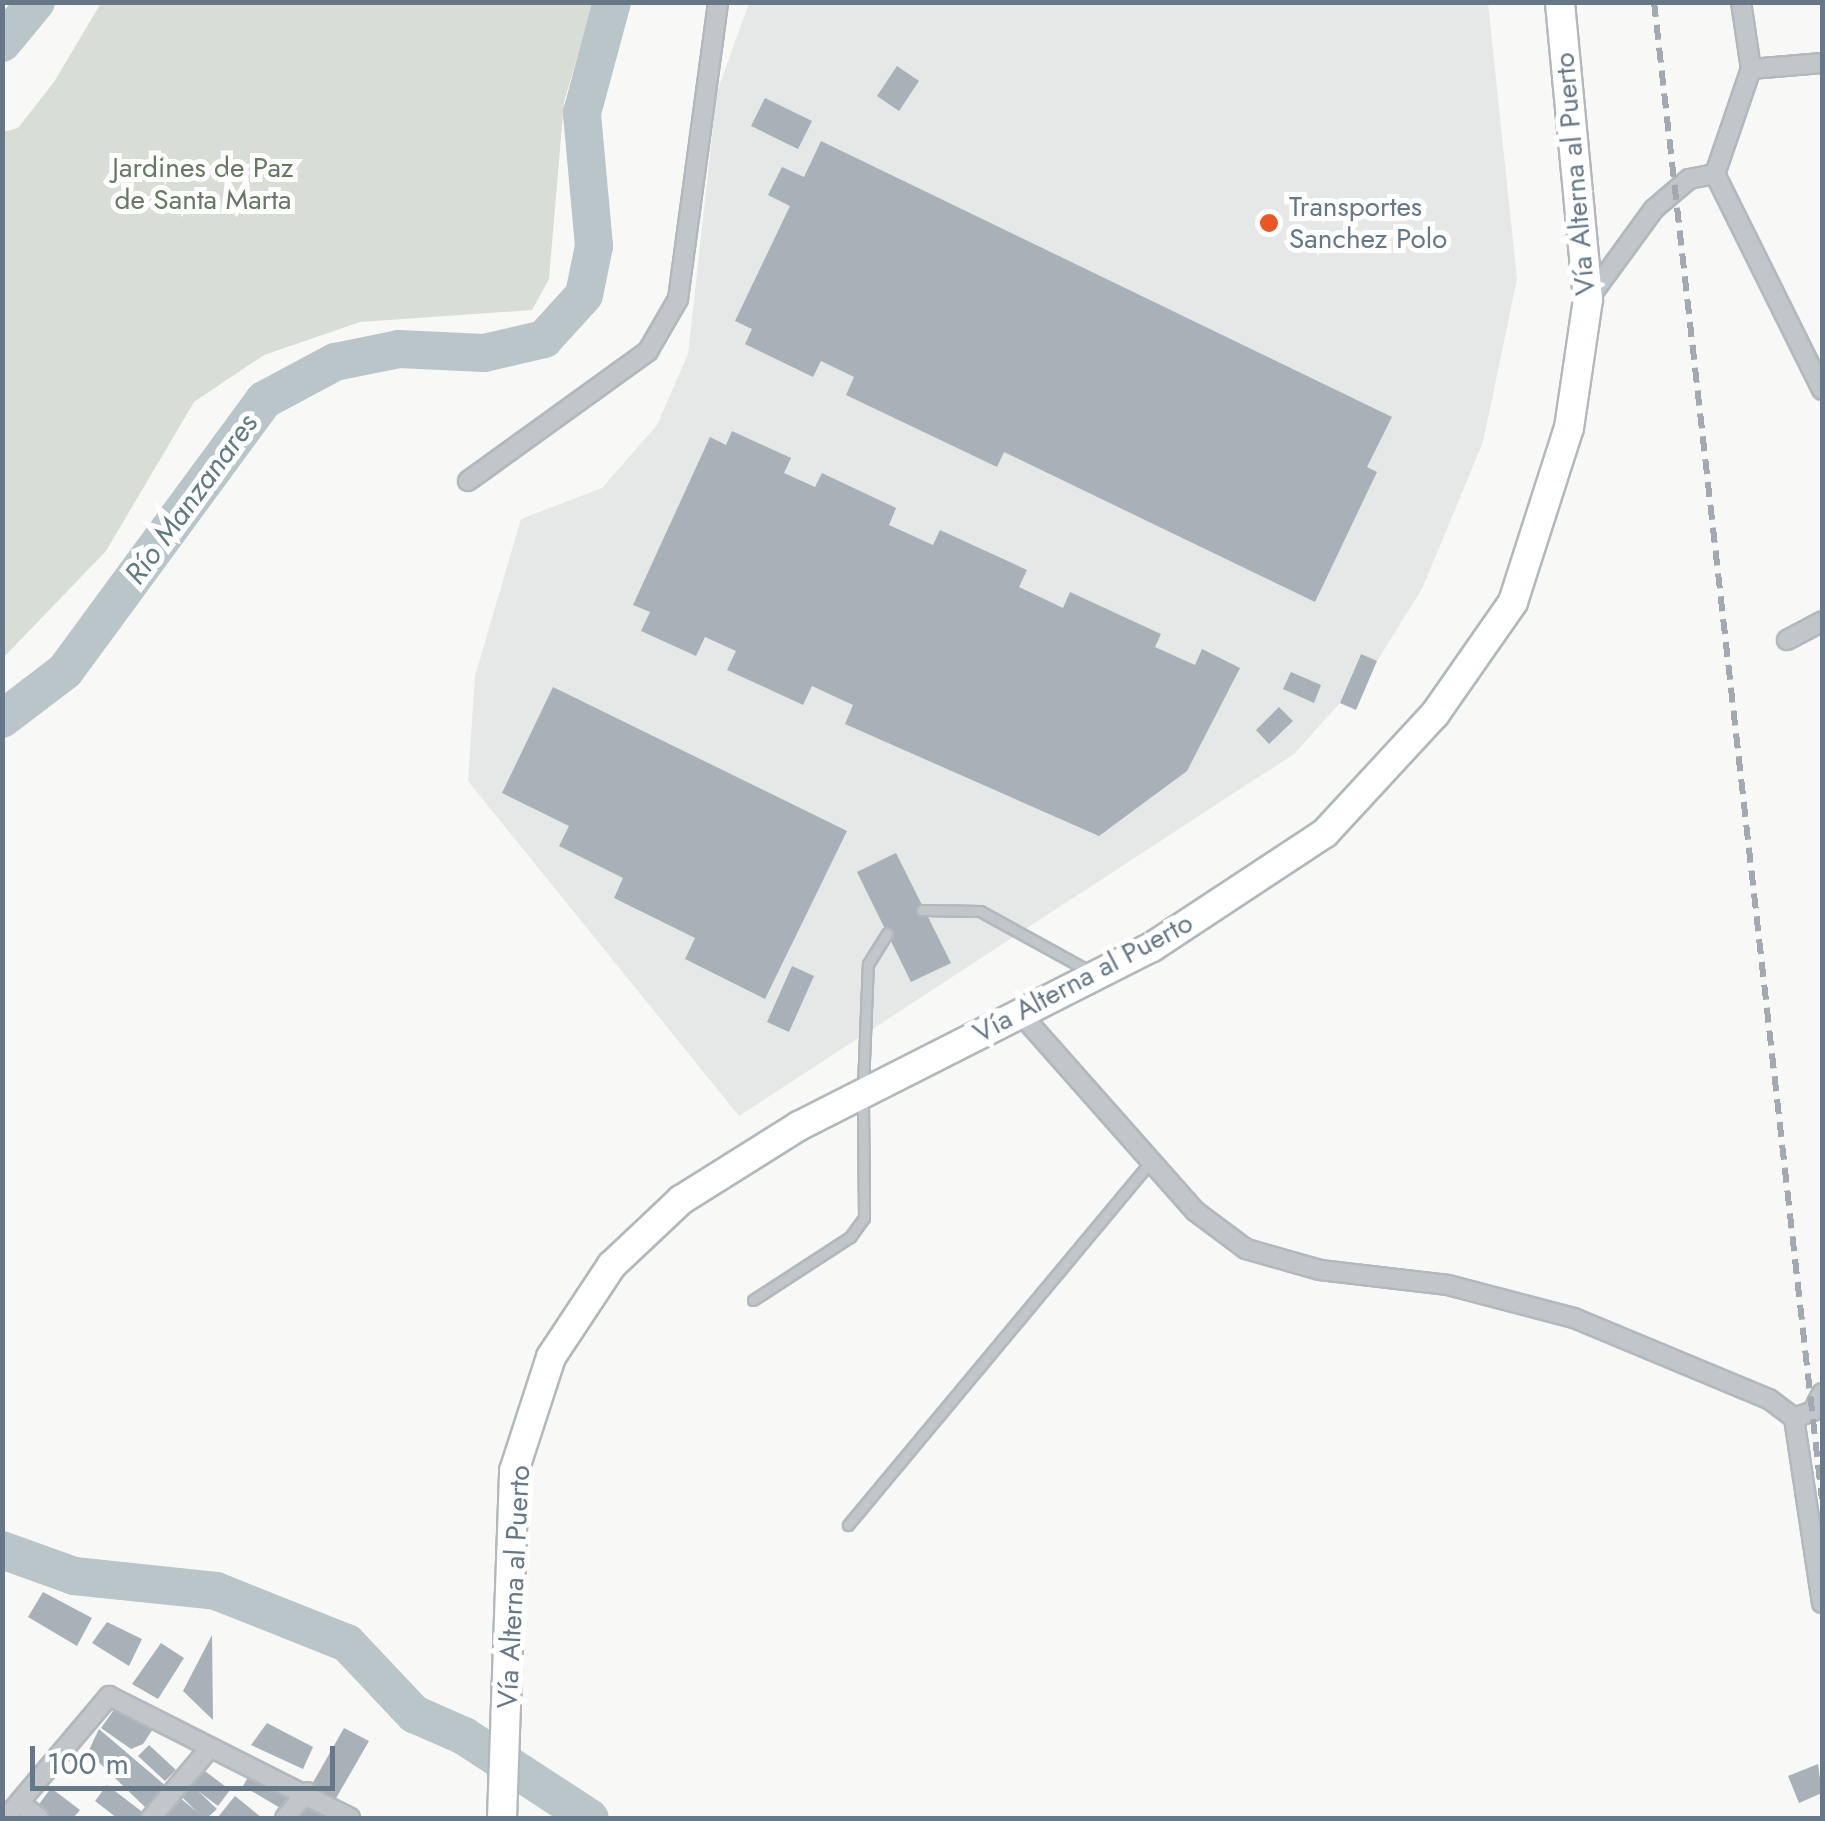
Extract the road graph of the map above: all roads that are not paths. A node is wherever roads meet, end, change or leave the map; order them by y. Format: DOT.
graph roads {
  1 [pos="718,2"];
  2 [pos="1560,2"];
  3 [pos="1741,2"];
  4 [pos="1822,63"];
  5 [pos="1751,69"];
  6 [pos="1714,174"];
  7 [pos="1588,299"];
  8 [pos="1822,390"];
  9 [pos="468,481"];
  10 [pos="1822,621"];
  11 [pos="1787,640"];
  12 [pos="922,910"];
  13 [pos="887,934"];
  14 [pos="1096,975"];
  15 [pos="1019,1012"];
  16 [pos="862,1094"];
  17 [pos="1154,1158"];
  18 [pos="753,1300"];
  19 [pos="1822,1393"];
  20 [pos="1794,1418"];
  21 [pos="848,1524"];
  22 [pos="1822,1603"];
  23 [pos="210,1749"];
  24 [pos="307,1792"];
  25 [pos="20,1802"];
  26 [pos="6,1818"];
  27 [pos="39,1818"];
  28 [pos="151,1818"];
  29 [pos="285,1818"];
  30 [pos="350,1818"];
  31 [pos="502,1818"];
  1 -- 9 [label="street"];
  2 -- 7 [label="main road, Vía Alterna al Puerto"];
  3 -- 5 [label="street"];
  4 -- 5 [label="street"];
  5 -- 6 [label="street"];
  6 -- 7 [label="street"];
  6 -- 8 [label="street"];
  7 -- 14 [label="main road, Vía Alterna al Puerto"];
  10 -- 11 [label="street"];
  12 -- 14 [label="lane"];
  13 -- 16 [label="lane"];
  14 -- 15 [label="main road, Vía Alterna al Puerto"];
  15 -- 16 [label="main road, Vía Alterna al Puerto"];
  15 -- 17 [label="street"];
  16 -- 18 [label="lane"];
  16 -- 31 [label="main road, Vía Alterna al Puerto"];
  17 -- 20 [label="street"];
  17 -- 21 [label="lane"];
  19 -- 20 [label="street"];
  20 -- 22 [label="street"];
  23 -- 24 [label="street"];
  23 -- 25 [label="street"];
  23 -- 28 [label="street"];
  24 -- 29 [label="street"];
  24 -- 30 [label="street"];
  25 -- 26 [label="street"];
  25 -- 27 [label="street"];
}
